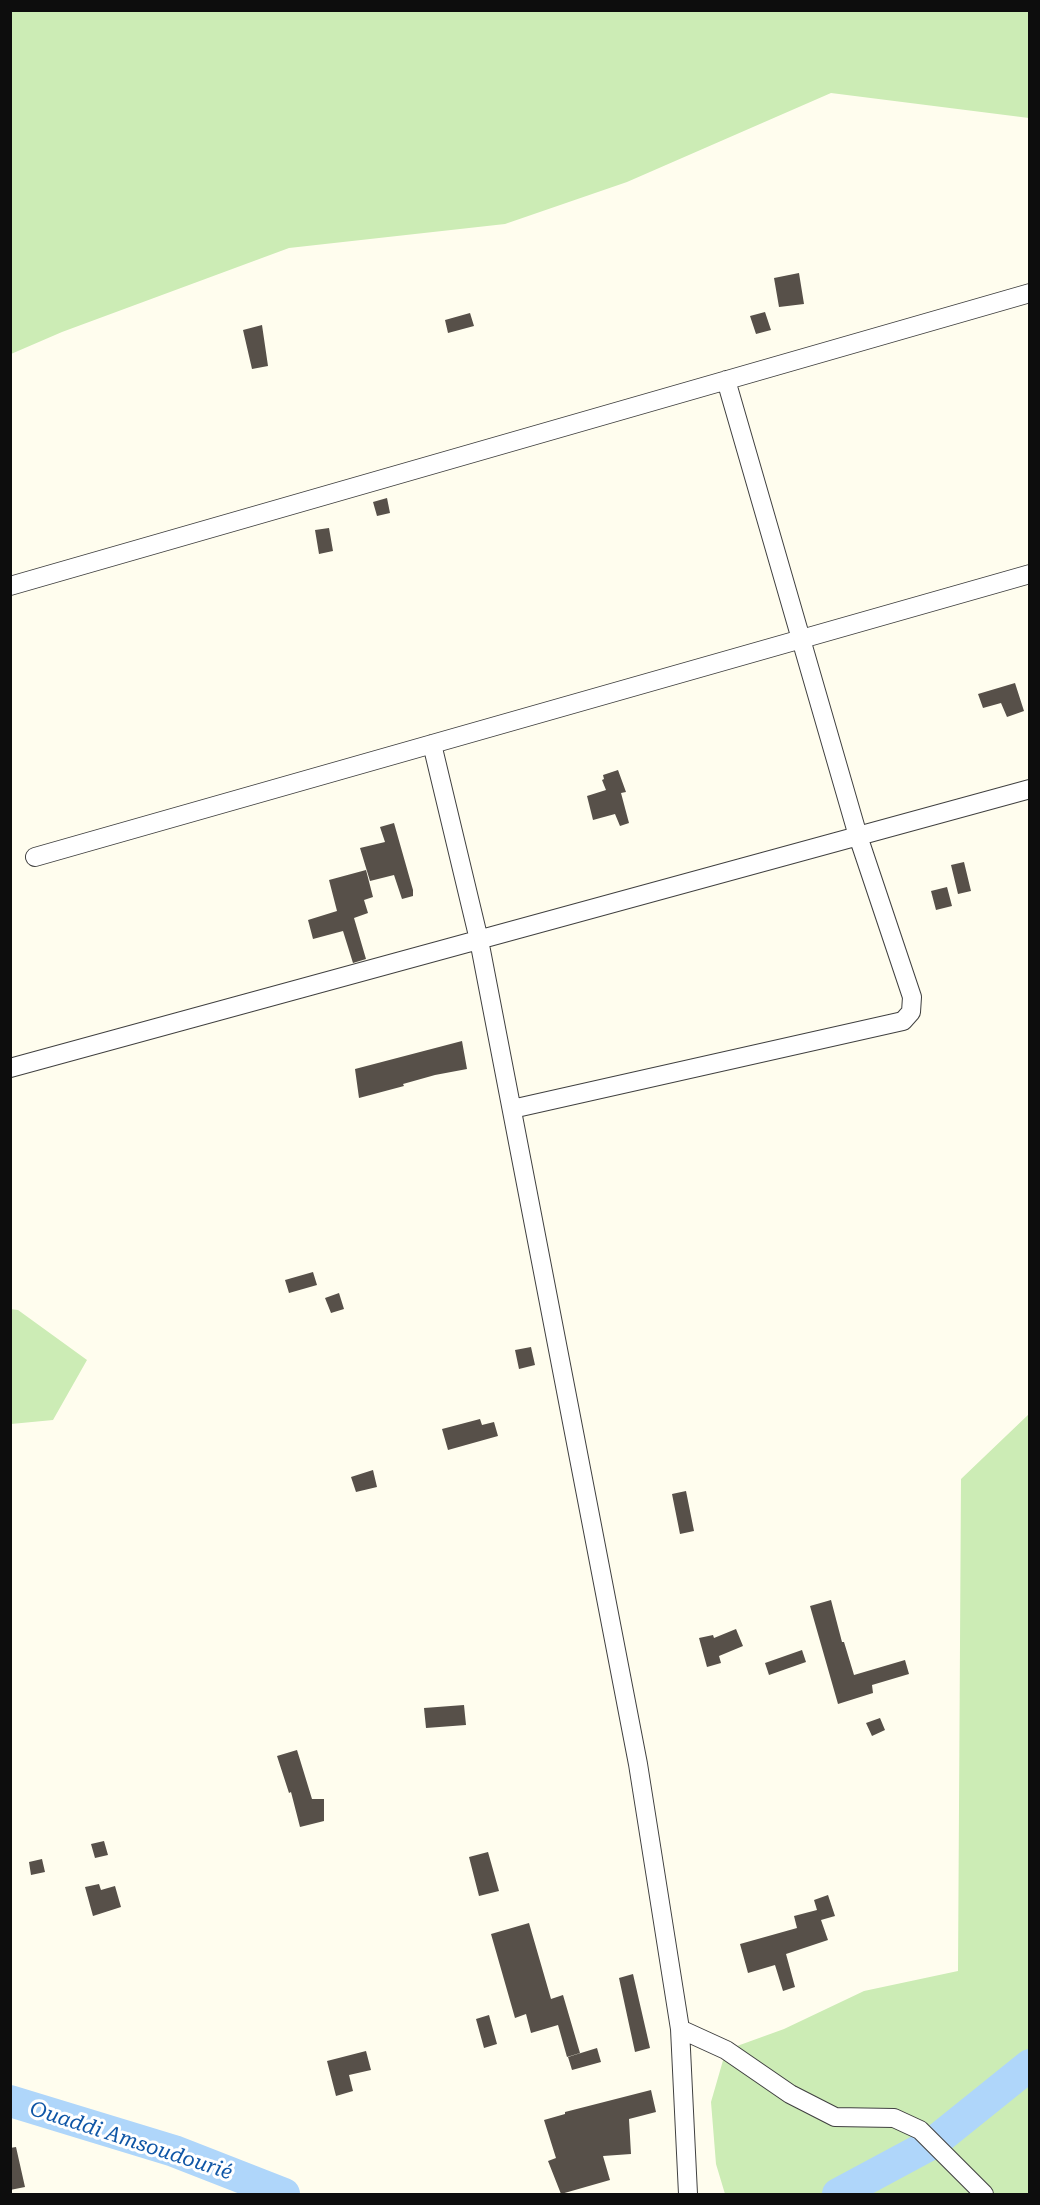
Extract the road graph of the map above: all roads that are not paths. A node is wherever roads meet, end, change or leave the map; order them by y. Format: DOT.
graph roads {
  1 [pos="1029,293"];
  2 [pos="726,380"];
  3 [pos="1029,574"];
  4 [pos="10,586"];
  5 [pos="801,639"];
  6 [pos="432,744"];
  7 [pos="1029,789"];
  8 [pos="858,836"];
  9 [pos="35,858"];
  10 [pos="480,940"];
  11 [pos="10,1068"];
  12 [pos="512,1109"];
  13 [pos="680,2029"];
  14 [pos="688,2194"];
  15 [pos="984,2194"];
  1 -- 2 [label="street"];
  2 -- 4 [label="street"];
  2 -- 5 [label="street"];
  3 -- 5 [label="street"];
  5 -- 6 [label="street"];
  5 -- 8 [label="street"];
  6 -- 9 [label="street"];
  6 -- 10 [label="street"];
  7 -- 8 [label="street"];
  8 -- 10 [label="street"];
  8 -- 12 [label="street"];
  10 -- 11 [label="street"];
  10 -- 12 [label="street"];
  12 -- 13 [label="street"];
  13 -- 14 [label="street"];
  13 -- 15 [label="street"];
}
